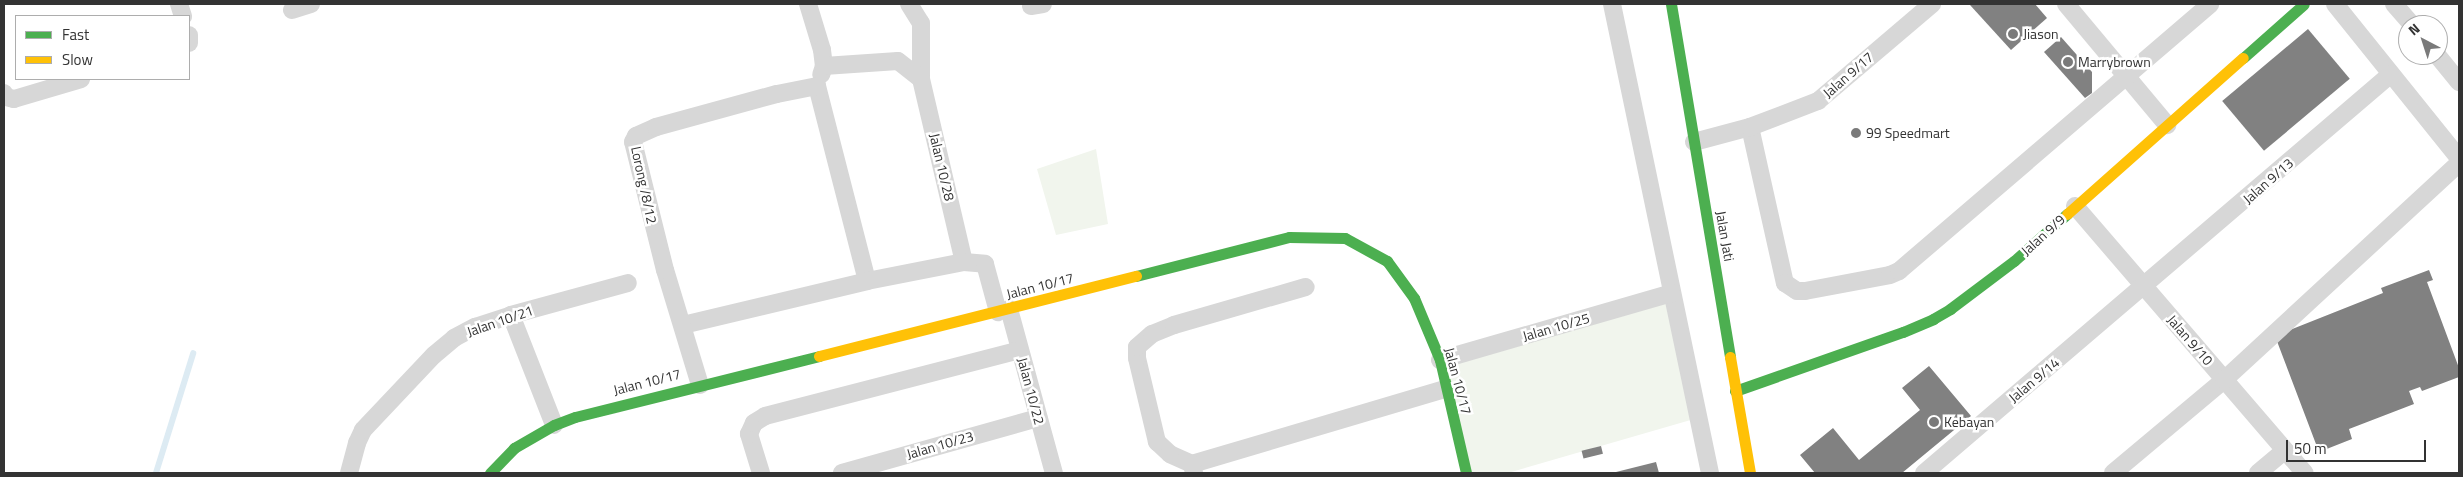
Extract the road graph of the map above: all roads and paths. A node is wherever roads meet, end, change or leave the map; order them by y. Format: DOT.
graph roads {
  1 [pos="311,4"];
  2 [pos="808,4"];
  3 [pos="909,4"];
  4 [pos="1612,4"];
  5 [pos="1671,4"];
  6 [pos="1932,4"];
  7 [pos="2066,4"];
  8 [pos="2210,4"];
  9 [pos="2304,4"];
  10 [pos="2334,4"];
  11 [pos="2394,4"];
  12 [pos="292,10"];
  13 [pos="2403,15"];
  14 [pos="2445,65"];
  15 [pos="824,66"];
  16 [pos="2392,74"];
  17 [pos="2127,76"];
  18 [pos="921,79"];
  19 [pos="78,80"];
  20 [pos="2459,82"];
  21 [pos="817,86"];
  22 [pos="4,93"];
  23 [pos="2167,124"];
  24 [pos="1750,128"];
  25 [pos="1694,142"];
  26 [pos="2459,158"];
  27 [pos="2459,163"];
  28 [pos="2074,206"];
  29 [pos="964,262"];
  30 [pos="867,281"];
  31 [pos="628,283"];
  32 [pos="1306,286"];
  33 [pos="2144,287"];
  34 [pos="1672,294"];
  35 [pos="1003,311"];
  36 [pos="511,315"];
  37 [pos="683,325"];
  38 [pos="1020,350"];
  39 [pos="1440,360"];
  40 [pos="2224,380"];
  41 [pos="700,385"];
  42 [pos="1446,389"];
  43 [pos="1736,391"];
  44 [pos="1038,418"];
  45 [pos="554,425"];
  46 [pos="2285,450"];
  47 [pos="1193,469"];
  48 [pos="349,473"];
  49 [pos="490,473"];
  50 [pos="762,473"];
  51 [pos="842,473"];
  52 [pos="1054,473"];
  53 [pos="1466,473"];
  54 [pos="1710,473"];
  55 [pos="1750,473"];
  56 [pos="1924,473"];
  57 [pos="2113,473"];
  58 [pos="2258,473"];
  59 [pos="2305,473"];
  1 -- 12 [label="street"];
  2 -- 15 [label="street"];
  3 -- 18 [label="street, Jalan 10/28"];
  4 -- 34 [label="street"];
  5 -- 25 [label="street, Jalan Jati"];
  6 -- 24 [label="street, Jalan 9/17"];
  7 -- 17 [label="street"];
  8 -- 17 [label="street"];
  9 -- 23 [label="street, Jalan 9/9"];
  10 -- 16 [label="street"];
  11 -- 13 [label="street"];
  14 -- 20 [label="street"];
  15 -- 18 [label="street"];
  15 -- 21 [label="street"];
  16 -- 26 [label="street"];
  16 -- 33 [label="street, Jalan 9/13"];
  17 -- 23 [label="street"];
  17 -- 24 [label="street"];
  18 -- 29 [label="street, Jalan 10/28"];
  19 -- 22 [label="street"];
  21 -- 30 [label="street"];
  21 -- 37 [label="street, Lorong /8/12"];
  23 -- 28 [label="street, Jalan 9/9"];
  24 -- 25 [label="street, Jalan 9/17"];
  25 -- 43 [label="street, Jalan Jati"];
  27 -- 40 [label="street"];
  28 -- 33 [label="street, Jalan 9/10"];
  28 -- 43 [label="street, Jalan 9/9"];
  29 -- 30 [label="street"];
  29 -- 35 [label="street"];
  30 -- 37 [label="street"];
  31 -- 36 [label="street, Jalan 10/21"];
  32 -- 47 [label="street"];
  33 -- 40 [label="street, Jalan 9/10"];
  33 -- 56 [label="street, Jalan 9/14"];
  34 -- 39 [label="street, Jalan 10/25"];
  34 -- 54 [label="street"];
  35 -- 38 [label="street, Jalan 10/22"];
  35 -- 39 [label="street, Jalan 10/17"];
  35 -- 41 [label="street, Jalan 10/17"];
  36 -- 45 [label="street"];
  36 -- 48 [label="street, Jalan 10/21"];
  37 -- 41 [label="street, Lorong /8/12"];
  38 -- 44 [label="street, Jalan 10/22"];
  38 -- 50 [label="street"];
  39 -- 42 [label="street, Jalan 10/17"];
  40 -- 46 [label="street, Jalan 9/10"];
  40 -- 57 [label="street"];
  41 -- 45 [label="street, Jalan 10/17"];
  42 -- 47 [label="street"];
  42 -- 53 [label="street, Jalan 10/17"];
  43 -- 55 [label="street, Jalan Jati"];
  44 -- 51 [label="street, Jalan 10/23"];
  44 -- 52 [label="street, Jalan 10/22"];
  45 -- 49 [label="street, Jalan 10/17"];
  46 -- 58 [label="street"];
  46 -- 59 [label="street, Jalan 9/10"];
}
